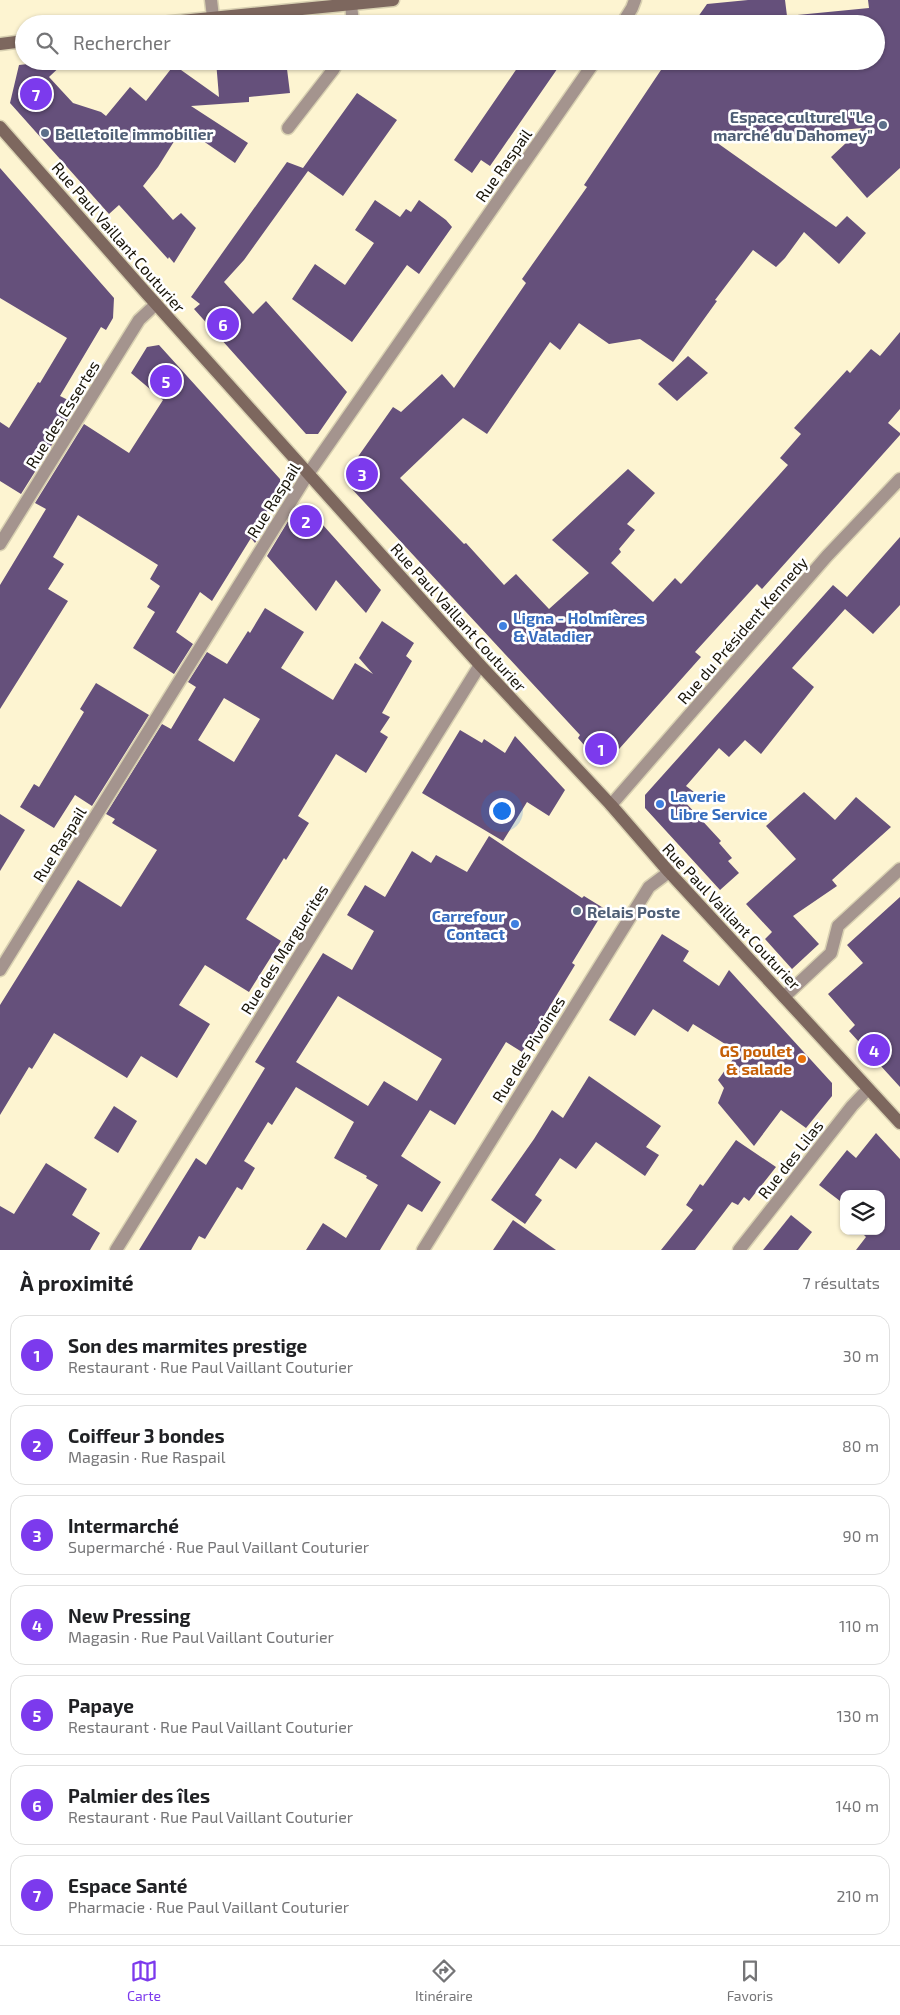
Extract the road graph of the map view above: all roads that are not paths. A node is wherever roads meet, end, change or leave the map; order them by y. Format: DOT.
graph roads {
  1 [pos="211,0"];
  2 [pos="393,0"];
  3 [pos="635,0"];
  4 [pos="352,4"];
  5 [pos="213,15"];
  6 [pos="234,15"];
  7 [pos="353,15"];
  8 [pos="628,15"];
  9 [pos="15,42"];
  10 [pos="0,44"];
  11 [pos="333,70"];
  12 [pos="589,70"];
  13 [pos="0,127"];
  14 [pos="288,128"];
  15 [pos="156,304"];
  16 [pos="308,474"];
  17 [pos="900,479"];
  18 [pos="0,544"];
  19 [pos="480,665"];
  20 [pos="611,805"];
  21 [pos="900,869"];
  22 [pos="668,872"];
  23 [pos="0,970"];
  24 [pos="784,996"];
  25 [pos="868,1089"];
  26 [pos="900,1123"];
  27 [pos="116,1250"];
  28 [pos="423,1250"];
  29 [pos="739,1250"];
  1 -- 5 [label="street"];
  2 -- 4 [label="street"];
  3 -- 8 [label="street"];
  4 -- 6 [label="street"];
  4 -- 7 [label="street"];
  9 -- 10 [label="street"];
  11 -- 14 [label="street"];
  12 -- 16 [label="street, Rue Raspail"];
  13 -- 15 [label="street, Rue Paul Vaillant Couturier"];
  15 -- 16 [label="street, Rue Paul Vaillant Couturier"];
  15 -- 18 [label="street, Rue des Essertes"];
  16 -- 19 [label="street, Rue Paul Vaillant Couturier"];
  16 -- 23 [label="street, Rue Raspail"];
  17 -- 20 [label="street, Rue du Président Kennedy"];
  19 -- 20 [label="street, Rue Paul Vaillant Couturier"];
  19 -- 27 [label="street, Rue des Marguerites"];
  20 -- 22 [label="street, Rue Paul Vaillant Couturier"];
  21 -- 24 [label="street"];
  22 -- 24 [label="street, Rue Paul Vaillant Couturier"];
  22 -- 28 [label="street, Rue des Pivoines"];
  24 -- 25 [label="street, Rue Paul Vaillant Couturier"];
  25 -- 26 [label="street, Rue Paul Vaillant Couturier"];
  25 -- 29 [label="street, Rue des Lilas"];
}
